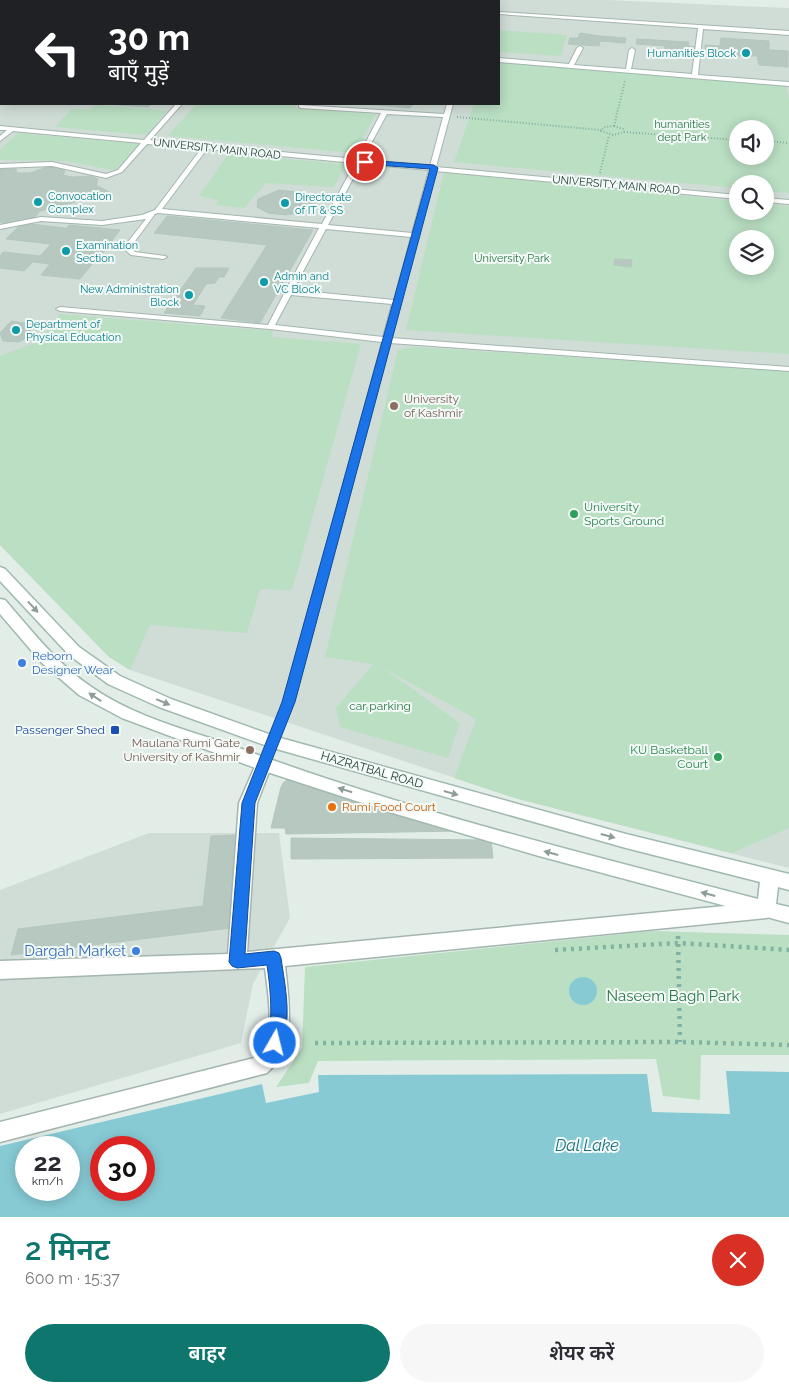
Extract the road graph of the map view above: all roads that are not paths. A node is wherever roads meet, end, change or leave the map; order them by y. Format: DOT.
graph roads {
  1 [pos="500,13"];
  2 [pos="701,26"];
  3 [pos="789,33"];
  4 [pos="580,48"];
  5 [pos="632,50"];
  6 [pos="500,60"];
  7 [pos="571,65"];
  8 [pos="628,71"];
  9 [pos="695,76"];
  10 [pos="789,84"];
  11 [pos="178,105"];
  12 [pos="450,105"];
  13 [pos="301,106"];
  14 [pos="349,106"];
  15 [pos="385,112"];
  16 [pos="447,116"];
  17 [pos="0,128"];
  18 [pos="11,130"];
  19 [pos="0,140"];
  20 [pos="146,142"];
  21 [pos="205,148"];
  22 [pos="358,162"];
  23 [pos="0,166"];
  24 [pos="434,168"];
  25 [pos="729,196"];
  26 [pos="774,201"];
  27 [pos="789,202"];
  28 [pos="154,213"];
  29 [pos="0,227"];
  30 [pos="322,227"];
  31 [pos="415,235"];
  32 [pos="163,257"];
  33 [pos="286,292"];
  34 [pos="396,302"];
  35 [pos="60,309"];
  36 [pos="270,327"];
  37 [pos="386,340"];
  38 [pos="789,369"];
  39 [pos="0,572"];
  40 [pos="0,604"];
  41 [pos="274,742"];
  42 [pos="264,764"];
  43 [pos="770,877"];
  44 [pos="789,882"];
  45 [pos="766,910"];
  46 [pos="789,915"];
  47 [pos="274,958"];
  48 [pos="237,962"];
  49 [pos="0,970"];
  50 [pos="0,1132"];
  1 -- 2 [label="lane"];
  2 -- 3 [label="lane"];
  2 -- 9 [label="lane"];
  4 -- 7 [label="lane"];
  5 -- 8 [label="lane"];
  6 -- 7 [label="lane"];
  7 -- 8 [label="lane"];
  8 -- 9 [label="lane"];
  9 -- 10 [label="lane"];
  11 -- 20 [label="lane"];
  12 -- 16 [label="lane"];
  13 -- 14 [label="lane"];
  14 -- 15 [label="lane"];
  15 -- 16 [label="lane"];
  15 -- 22 [label="lane"];
  16 -- 24 [label="lane"];
  17 -- 18 [label="lane, UNIVERSITY MAIN ROAD"];
  18 -- 19 [label="lane"];
  18 -- 20 [label="lane, UNIVERSITY MAIN ROAD"];
  20 -- 21 [label="lane, UNIVERSITY MAIN ROAD"];
  20 -- 23 [label="lane"];
  21 -- 22 [label="lane, UNIVERSITY MAIN ROAD"];
  21 -- 28 [label="lane"];
  22 -- 24 [label="lane, UNIVERSITY MAIN ROAD"];
  22 -- 30 [label="lane"];
  24 -- 25 [label="lane, UNIVERSITY MAIN ROAD"];
  24 -- 31 [label="lane"];
  26 -- 27 [label="lane"];
  28 -- 29 [label="lane"];
  28 -- 30 [label="lane"];
  28 -- 32 [label="lane"];
  30 -- 31 [label="lane"];
  30 -- 33 [label="lane"];
  31 -- 34 [label="lane"];
  33 -- 34 [label="lane"];
  33 -- 36 [label="lane"];
  34 -- 37 [label="lane"];
  35 -- 36 [label="lane"];
  36 -- 37 [label="lane"];
  37 -- 38 [label="lane"];
  37 -- 41 [label="lane"];
  39 -- 41 [label="main road, HAZRATBAL ROAD, one-way"];
  42 -- 40 [label="main road, HAZRATBAL ROAD, one-way"];
  41 -- 42 [label="main road"];
  41 -- 43 [label="main road, HAZRATBAL ROAD, one-way"];
  45 -- 42 [label="main road, HAZRATBAL ROAD, one-way"];
  42 -- 48 [label="main road"];
  43 -- 44 [label="main road, HAZRATBAL ROAD"];
  43 -- 45 [label="main road"];
  45 -- 46 [label="main road, HAZRATBAL ROAD"];
  45 -- 47 [label="main road"];
  47 -- 48 [label="main road"];
  47 -- 50 [label="main road"];
  48 -- 49 [label="main road"];
}
